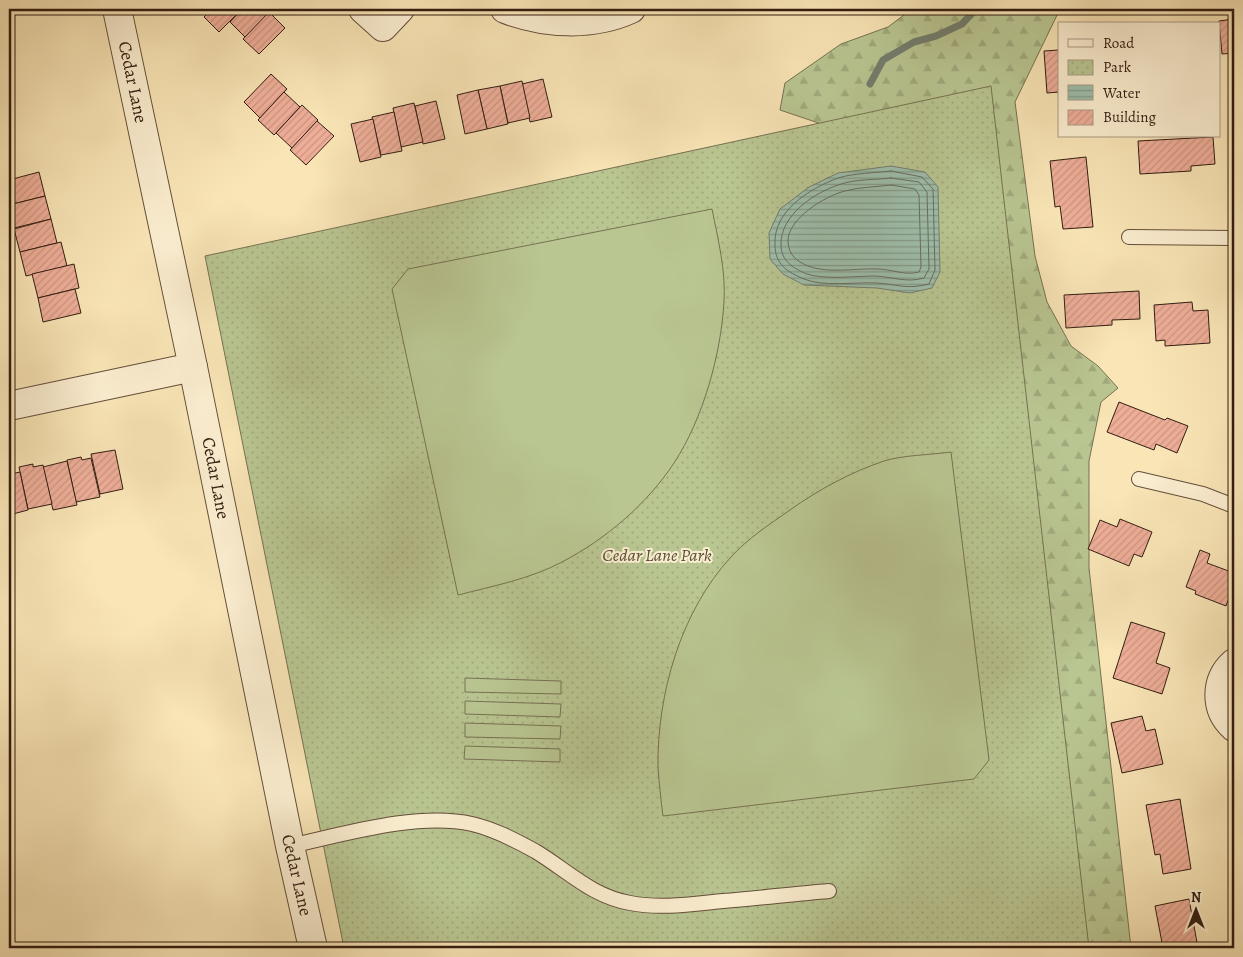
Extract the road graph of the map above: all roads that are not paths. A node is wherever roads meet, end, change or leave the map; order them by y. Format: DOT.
graph roads {
  1 [pos="117,9"];
  2 [pos="364,9"];
  3 [pos="400,9"];
  4 [pos="505,9"];
  5 [pos="631,9"];
  6 [pos="1129,237"];
  7 [pos="1234,238"];
  8 [pos="193,367"];
  9 [pos="9,406"];
  10 [pos="1140,479"];
  11 [pos="1234,506"];
  12 [pos="1234,663"];
  13 [pos="1234,727"];
  14 [pos="290,846"];
  15 [pos="829,891"];
  16 [pos="314,948"];
  1 -- 8 [label="street, Cedar Lane"];
  2 -- 3 [label="street"];
  4 -- 5 [label="street"];
  6 -- 7 [label="lane"];
  8 -- 9 [label="street"];
  8 -- 14 [label="street, Cedar Lane"];
  10 -- 11 [label="lane"];
  12 -- 13 [label="street"];
  14 -- 15 [label="lane"];
  14 -- 16 [label="street, Cedar Lane"];
}
